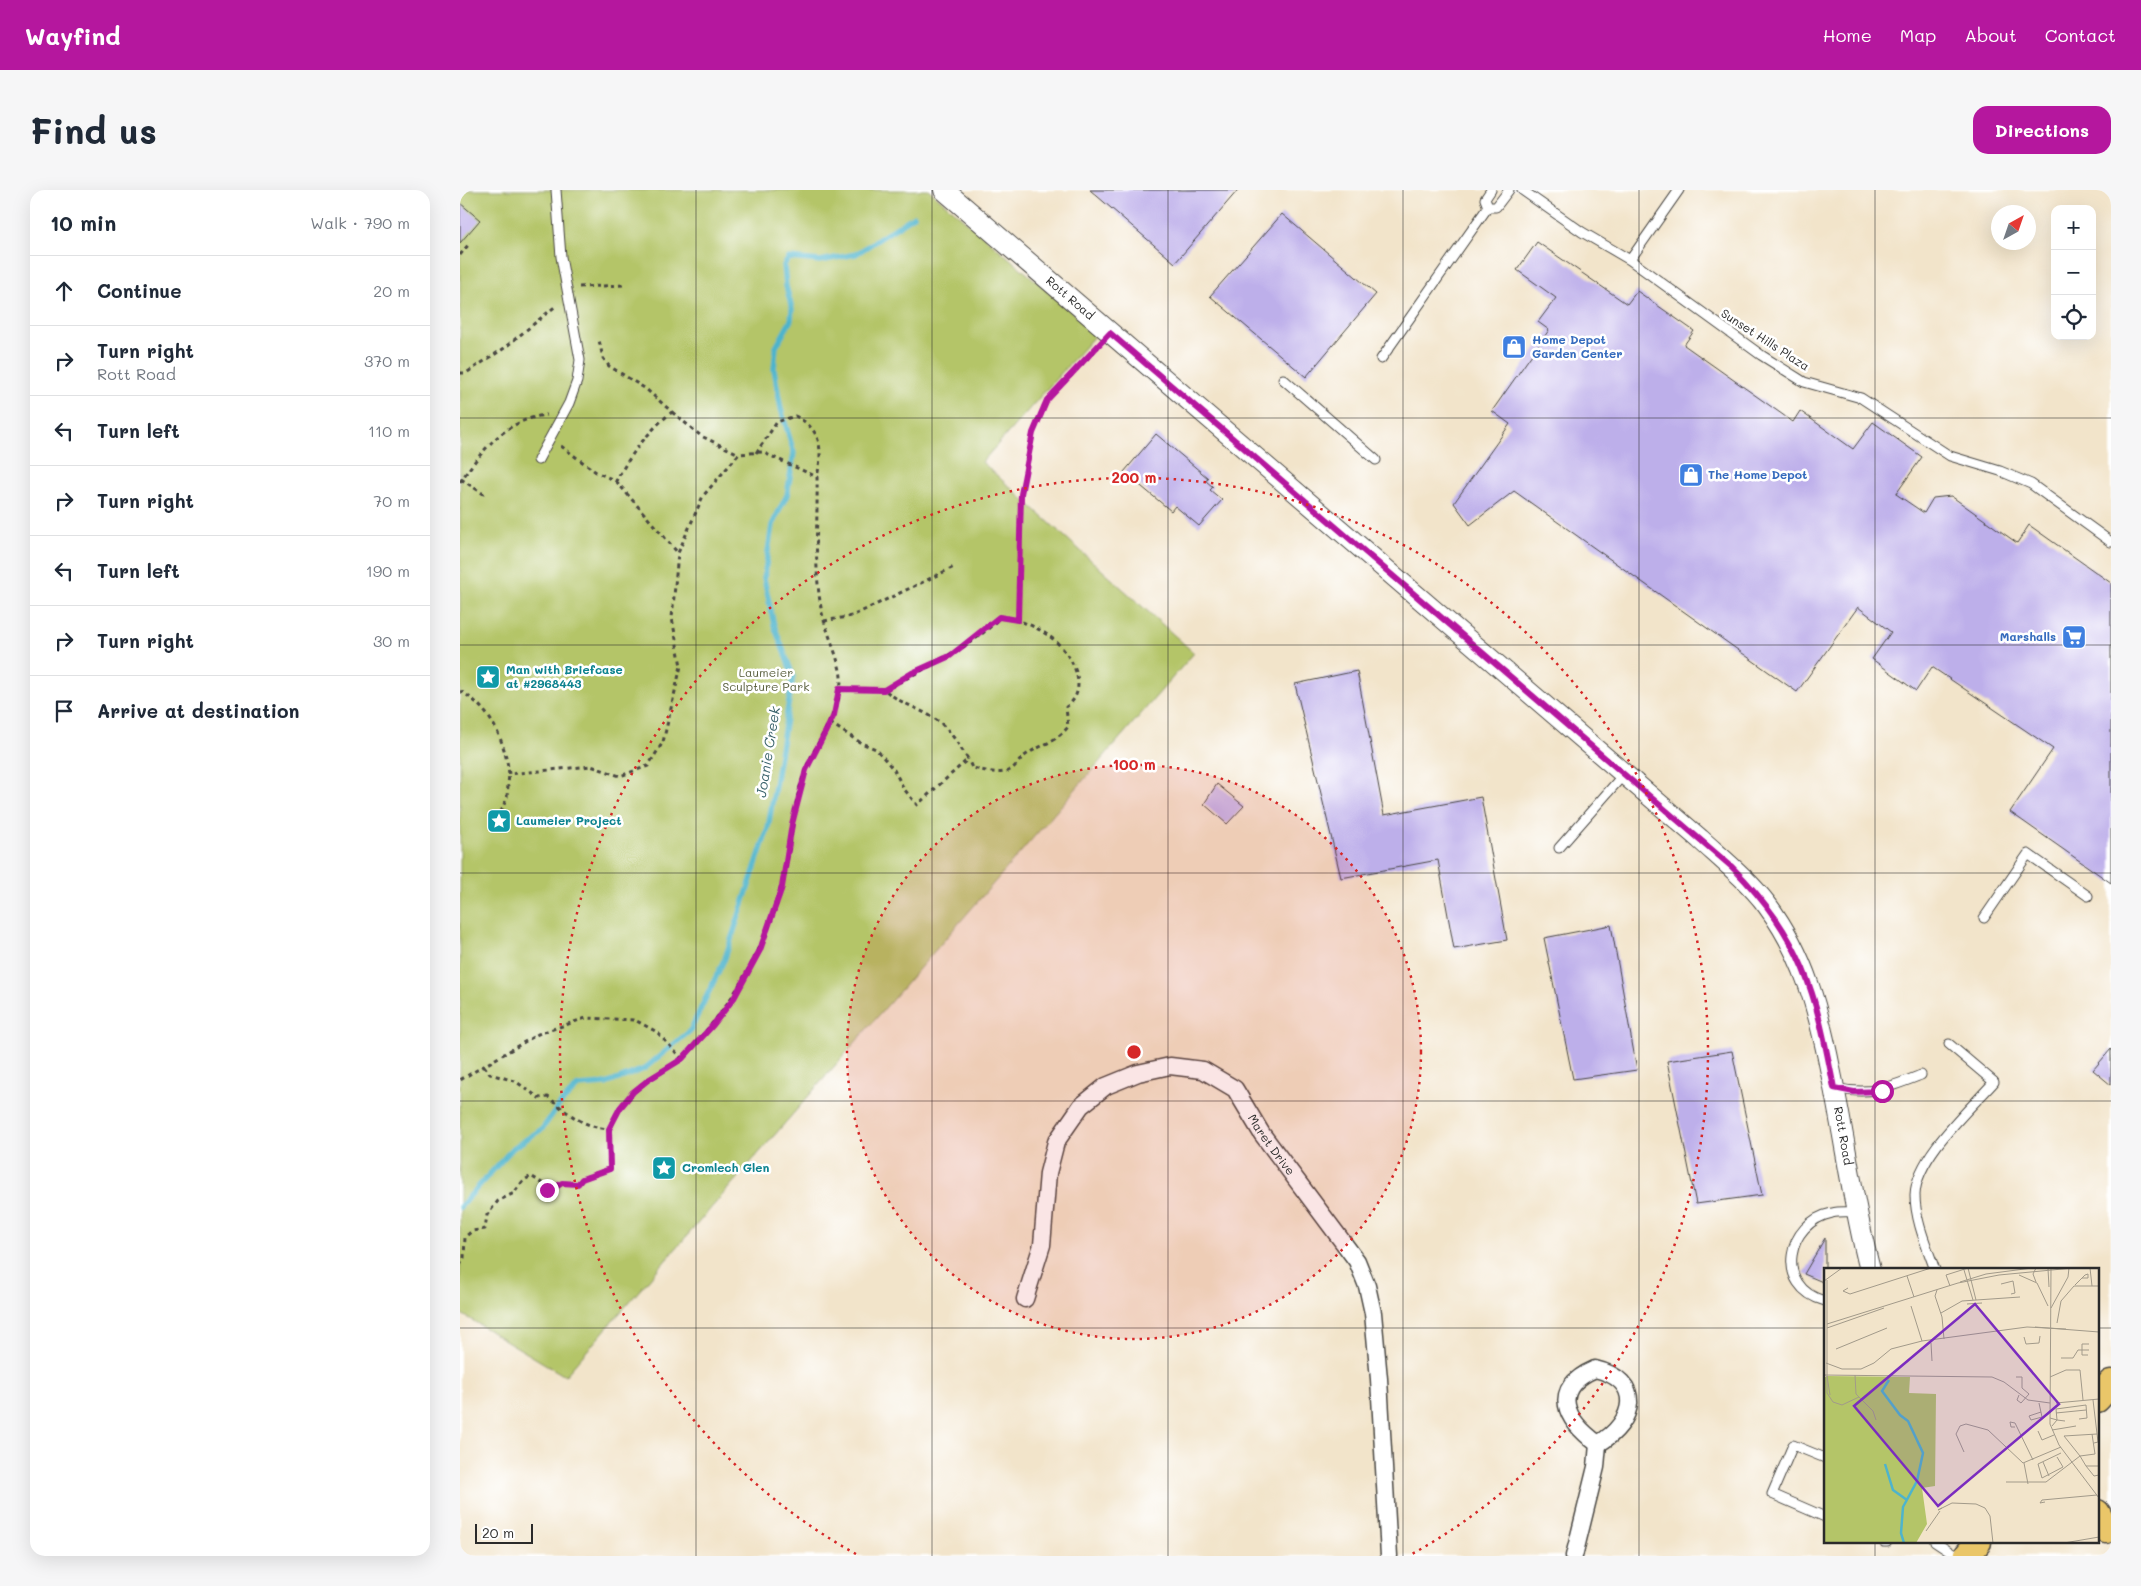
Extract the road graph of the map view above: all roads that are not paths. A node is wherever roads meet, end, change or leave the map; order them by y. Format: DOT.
graph roads {
  1 [pos="556,190"];
  2 [pos="944,190"];
  3 [pos="1491,190"];
  4 [pos="1509,190"];
  5 [pos="1522,190"];
  6 [pos="1679,190"];
  7 [pos="1488,207"];
  8 [pos="1630,260"];
  9 [pos="1381,359"];
  10 [pos="1284,379"];
  11 [pos="538,460"];
  12 [pos="1376,460"];
  13 [pos="2111,542"];
  14 [pos="1624,774"];
  15 [pos="1559,848"];
  16 [pos="2088,896"];
  17 [pos="1984,918"];
  18 [pos="1949,1044"];
  19 [pos="1921,1075"];
  20 [pos="1834,1088"];
  21 [pos="1856,1212"];
  22 [pos="1870,1268"];
  23 [pos="1934,1268"];
  24 [pos="1025,1299"];
  25 [pos="1824,1299"];
  26 [pos="2111,1383"];
  27 [pos="2098,1398"];
  28 [pos="1598,1444"];
  29 [pos="1824,1458"];
  30 [pos="1824,1517"];
  31 [pos="1945,1544"];
  32 [pos="1970,1549"];
  33 [pos="1389,1556"];
  34 [pos="1574,1556"];
  1 -- 11 [label="lane"];
  2 -- 14 [label="street, Rott Road"];
  3 -- 7 [label="lane"];
  4 -- 7 [label="lane"];
  5 -- 8 [label="lane, Sunset Hills Plaza"];
  6 -- 8 [label="lane"];
  7 -- 9 [label="lane"];
  8 -- 13 [label="lane, Sunset Hills Plaza"];
  10 -- 12 [label="lane"];
  14 -- 15 [label="lane"];
  14 -- 20 [label="street, Rott Road"];
  16 -- 17 [label="lane"];
  18 -- 23 [label="lane"];
  19 -- 20 [label="lane"];
  20 -- 21 [label="street, Rott Road"];
  21 -- 22 [label="street, Rott Road"];
  21 -- 25 [label="lane"];
  24 -- 33 [label="street, Maret Drive"];
  26 -- 27 [label="main road"];
  28 -- 28 [label="street"];
  28 -- 34 [label="street"];
  29 -- 30 [label="lane"];
  31 -- 32 [label="lane"];
}
